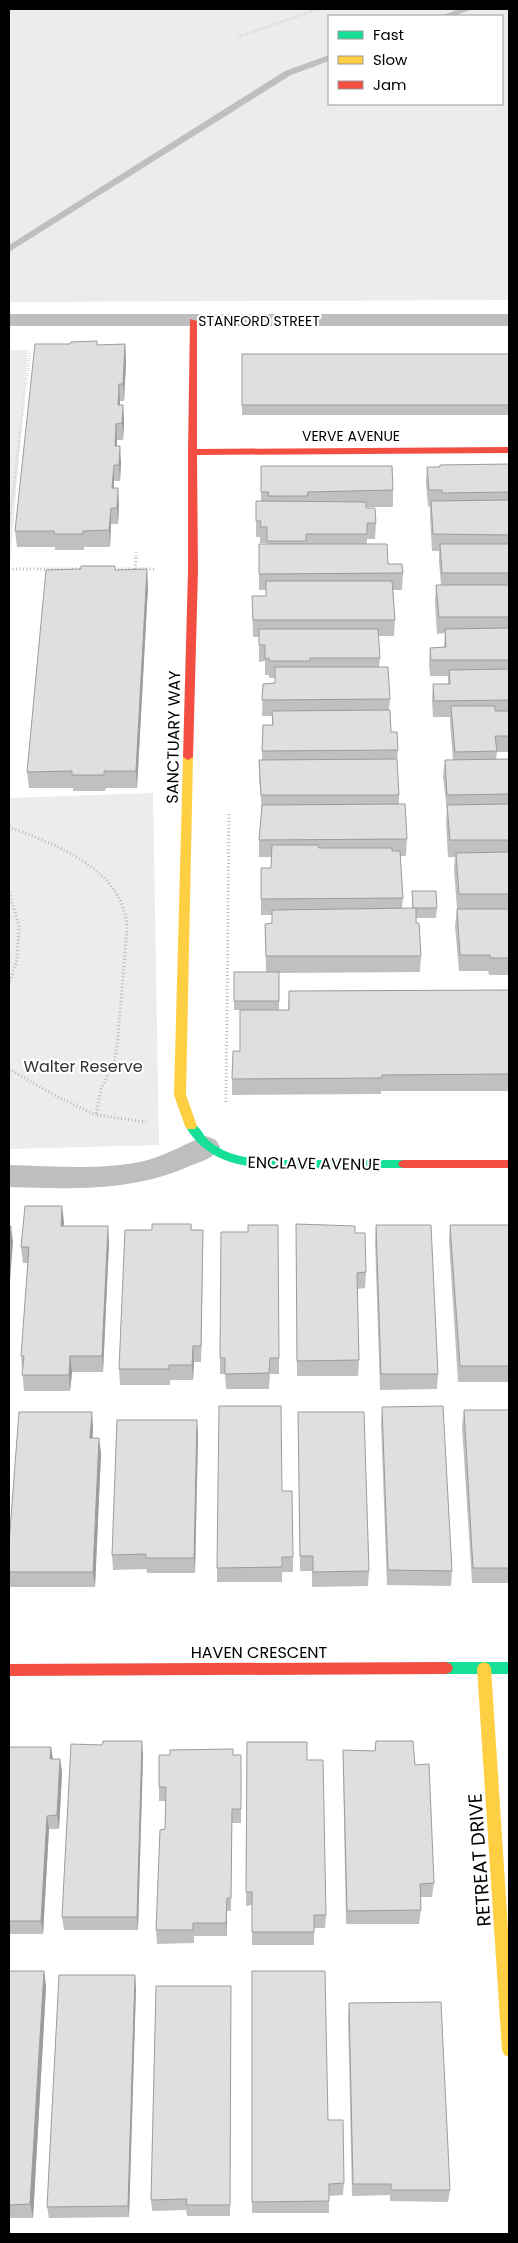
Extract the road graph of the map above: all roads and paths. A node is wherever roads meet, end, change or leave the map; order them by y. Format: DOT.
graph roads {
  1 [pos="318,9"];
  2 [pos="238,37"];
  3 [pos="9,320"];
  4 [pos="509,320"];
  5 [pos="193,321"];
  6 [pos="29,360"];
  7 [pos="509,450"];
  8 [pos="192,452"];
  9 [pos="9,525"];
  10 [pos="136,551"];
  11 [pos="9,569"];
  12 [pos="86,569"];
  13 [pos="106,569"];
  14 [pos="135,569"];
  15 [pos="193,570"];
  16 [pos="9,827"];
  17 [pos="9,892"];
  18 [pos="9,984"];
  19 [pos="9,1069"];
  20 [pos="96,1115"];
  21 [pos="198,1137"];
  22 [pos="509,1164"];
  23 [pos="9,1176"];
  24 [pos="484,1668"];
  25 [pos="509,1668"];
  26 [pos="9,1670"];
  27 [pos="509,2050"];
  1 -- 2 [label="path"];
  3 -- 5 [label="street, STANFORD STREET"];
  4 -- 5 [label="street, STANFORD STREET"];
  5 -- 8 [label="street, SANCTUARY WAY"];
  6 -- 9 [label="path"];
  7 -- 8 [label="street, VERVE AVENUE"];
  8 -- 15 [label="street, SANCTUARY WAY"];
  10 -- 14 [label="path"];
  11 -- 12 [label="path"];
  13 -- 14 [label="path"];
  14 -- 15 [label="path"];
  15 -- 21 [label="street, SANCTUARY WAY"];
  16 -- 20 [label="path"];
  17 -- 18 [label="path"];
  19 -- 20 [label="path"];
  20 -- 21 [label="path"];
  21 -- 22 [label="street, ENCLAVE AVENUE"];
  21 -- 23 [label="street"];
  24 -- 25 [label="street, HAVEN CRESCENT"];
  24 -- 26 [label="street, HAVEN CRESCENT"];
  24 -- 27 [label="street, RETREAT DRIVE"];
}
